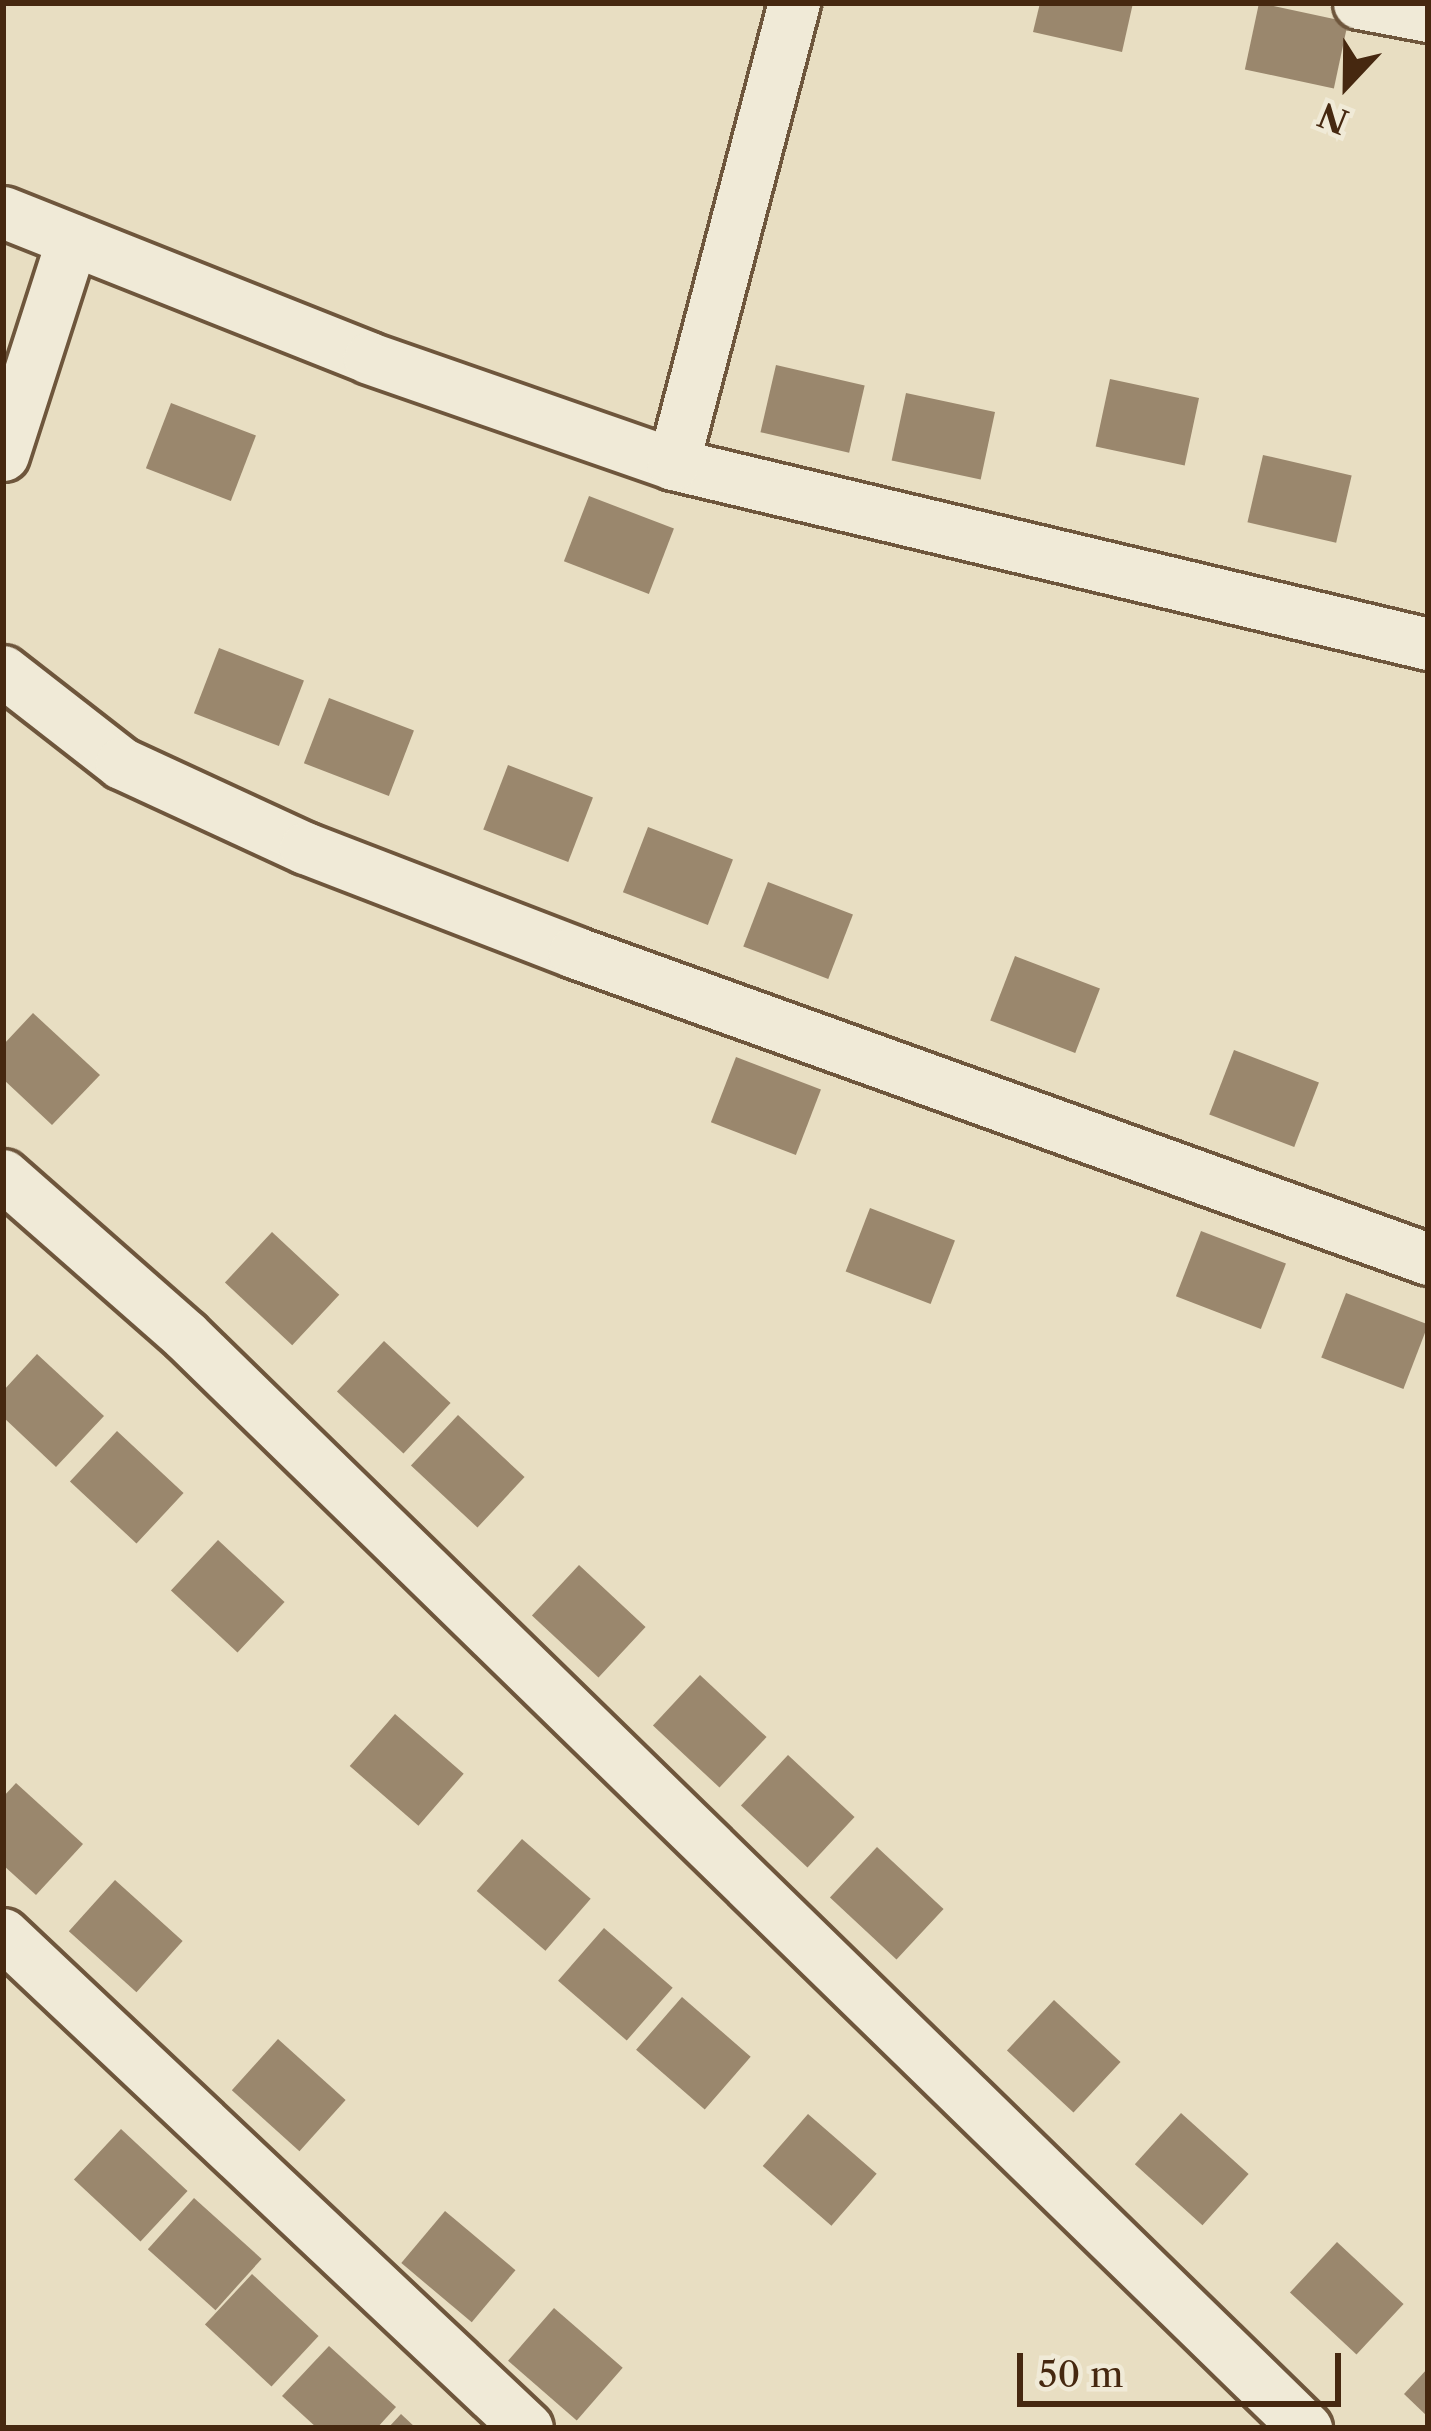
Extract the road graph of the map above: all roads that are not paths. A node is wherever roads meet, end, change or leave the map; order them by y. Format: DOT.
graph roads {
  1 [pos="794,3"];
  2 [pos="1360,3"];
  3 [pos="1428,16"];
  4 [pos="3,212"];
  5 [pos="72,240"];
  6 [pos="3,455"];
  7 [pos="673,464"];
  8 [pos="1428,644"];
  9 [pos="3,671"];
  10 [pos="3,1174"];
  11 [pos="1428,1258"];
  12 [pos="3,1934"];
  13 [pos="527,2428"];
  14 [pos="1306,2428"];
  1 -- 7 [label="street"];
  2 -- 3 [label="street"];
  4 -- 5 [label="street"];
  5 -- 6 [label="street"];
  5 -- 7 [label="street"];
  7 -- 8 [label="street"];
  9 -- 11 [label="street"];
  10 -- 14 [label="street"];
  12 -- 13 [label="street"];
}
